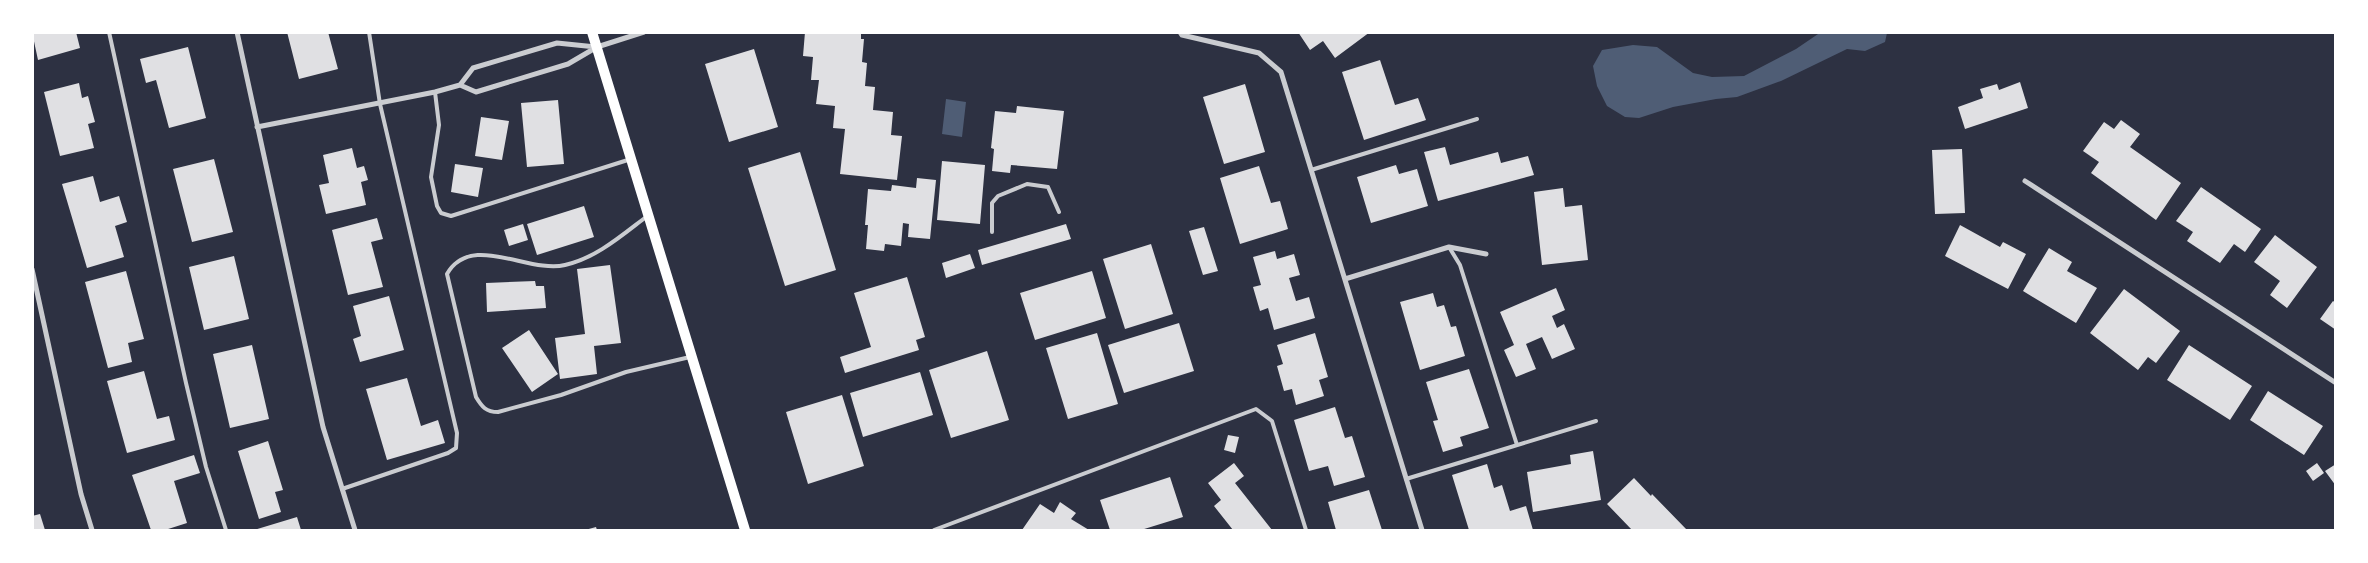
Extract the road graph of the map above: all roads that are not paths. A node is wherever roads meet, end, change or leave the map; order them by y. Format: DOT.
graph roads {
  1 [pos="109,32"];
  2 [pos="237,32"];
  3 [pos="370,32"];
  4 [pos="592,32"];
  5 [pos="644,32"];
  6 [pos="1180,32"];
  7 [pos="597,47"];
  8 [pos="460,85"];
  9 [pos="435,92"];
  10 [pos="380,104"];
  11 [pos="1477,119"];
  12 [pos="257,127"];
  13 [pos="631,159"];
  14 [pos="1311,170"];
  15 [pos="2025,181"];
  16 [pos="1059,212"];
  17 [pos="648,216"];
  18 [pos="992,232"];
  19 [pos="1448,247"];
  20 [pos="1486,254"];
  21 [pos="32,269"];
  22 [pos="1344,279"];
  23 [pos="35,293"];
  24 [pos="691,356"];
  25 [pos="2336,383"];
  26 [pos="1596,421"];
  27 [pos="1517,445"];
  28 [pos="1406,479"];
  29 [pos="342,489"];
  30 [pos="92,530"];
  31 [pos="226,530"];
  32 [pos="355,530"];
  33 [pos="745,530"];
  34 [pos="934,530"];
  35 [pos="1306,530"];
  36 [pos="1422,530"];
  1 -- 31 [label="lane"];
  2 -- 12 [label="street"];
  3 -- 10 [label="lane"];
  4 -- 7 [label="main road"];
  5 -- 7 [label="street"];
  6 -- 14 [label="street"];
  7 -- 8 [label="street"];
  7 -- 8 [label="street"];
  7 -- 13 [label="main road"];
  8 -- 9 [label="street"];
  9 -- 10 [label="street"];
  9 -- 13 [label="lane"];
  10 -- 12 [label="street"];
  10 -- 29 [label="lane"];
  11 -- 14 [label="lane"];
  12 -- 29 [label="street"];
  13 -- 17 [label="main road"];
  14 -- 22 [label="street"];
  15 -- 25 [label="street"];
  16 -- 18 [label="lane"];
  17 -- 24 [label="main road"];
  17 -- 24 [label="lane"];
  19 -- 20 [label="street"];
  19 -- 22 [label="street"];
  19 -- 27 [label="lane"];
  21 -- 23 [label="street"];
  22 -- 28 [label="street"];
  23 -- 30 [label="street"];
  24 -- 33 [label="main road"];
  26 -- 27 [label="lane"];
  27 -- 28 [label="lane"];
  28 -- 36 [label="street"];
  29 -- 32 [label="street"];
  34 -- 35 [label="lane"];
}
